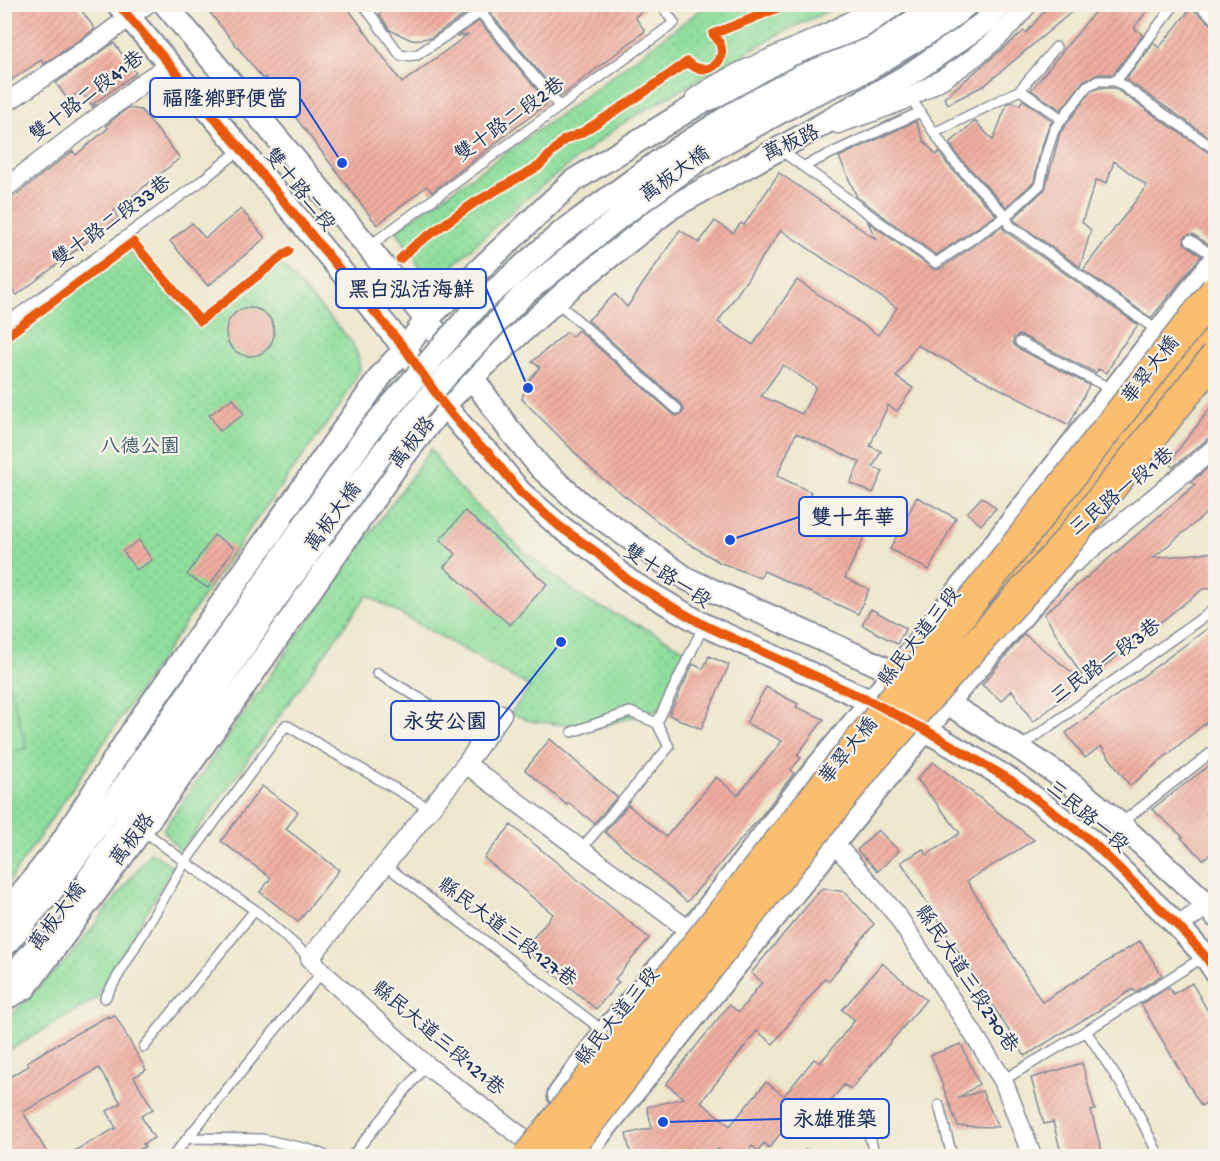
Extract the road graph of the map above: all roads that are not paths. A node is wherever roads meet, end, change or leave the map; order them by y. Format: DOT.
graph roads {
  1 [pos="147,4"];
  2 [pos="165,4"];
  3 [pos="363,4"];
  4 [pos="493,4"];
  5 [pos="661,4"];
  6 [pos="877,4"];
  7 [pos="896,4"];
  8 [pos="939,4"];
  9 [pos="967,4"];
  10 [pos="1002,4"];
  11 [pos="1028,4"];
  12 [pos="1175,4"];
  13 [pos="1197,4"];
  14 [pos="123,11"];
  15 [pos="482,14"];
  16 [pos="1215,20"];
  17 [pos="1056,47"];
  18 [pos="171,65"];
  19 [pos="1116,81"];
  20 [pos="1020,90"];
  21 [pos="910,97"];
  22 [pos="4,104"];
  23 [pos="560,107"];
  24 [pos="920,112"];
  25 [pos="1062,119"];
  26 [pos="934,133"];
  27 [pos="788,144"];
  28 [pos="241,149"];
  29 [pos="1215,150"];
  30 [pos="804,166"];
  31 [pos="573,181"];
  32 [pos="4,189"];
  33 [pos="1006,216"];
  34 [pos="528,224"];
  35 [pos="1190,240"];
  36 [pos="368,247"];
  37 [pos="1215,258"];
  38 [pos="1215,290"];
  39 [pos="556,300"];
  40 [pos="426,320"];
  41 [pos="4,324"];
  42 [pos="1215,329"];
  43 [pos="1159,332"];
  44 [pos="1020,342"];
  45 [pos="405,349"];
  46 [pos="1215,356"];
  47 [pos="472,377"];
  48 [pos="1215,378"];
  49 [pos="1113,390"];
  50 [pos="444,405"];
  51 [pos="677,409"];
  52 [pos="1215,447"];
  53 [pos="310,533"];
  54 [pos="1060,574"];
  55 [pos="1215,608"];
  56 [pos="704,625"];
  57 [pos="377,672"];
  58 [pos="894,674"];
  59 [pos="939,699"];
  60 [pos="872,702"];
  61 [pos="502,714"];
  62 [pos="657,723"];
  63 [pos="918,727"];
  64 [pos="573,732"];
  65 [pos="485,737"];
  66 [pos="1019,748"];
  67 [pos="1215,749"];
  68 [pos="466,764"];
  69 [pos="804,783"];
  70 [pos="430,809"];
  71 [pos="1120,824"];
  72 [pos="143,830"];
  73 [pos="836,844"];
  74 [pos="580,850"];
  75 [pos="185,862"];
  76 [pos="386,865"];
  77 [pos="1213,907"];
  78 [pos="255,910"];
  79 [pos="4,915"];
  80 [pos="1178,927"];
  81 [pos="690,931"];
  82 [pos="4,946"];
  83 [pos="1210,964"];
  84 [pos="316,965"];
  85 [pos="4,985"];
  86 [pos="105,998"];
  87 [pos="4,999"];
  88 [pos="1086,1031"];
  89 [pos="605,1032"];
  90 [pos="144,1047"];
  91 [pos="426,1065"];
  92 [pos="1003,1080"];
  93 [pos="939,1106"];
  94 [pos="865,1119"];
  95 [pos="188,1138"];
  96 [pos="522,1151"];
  97 [pos="307,1153"];
  98 [pos="173,1156"];
  99 [pos="326,1156"];
  100 [pos="351,1156"];
  101 [pos="563,1156"];
  102 [pos="570,1156"];
  103 [pos="582,1156"];
  104 [pos="875,1156"];
  105 [pos="952,1156"];
  106 [pos="1032,1156"];
  107 [pos="1159,1156"];
  1 -- 14 [label="street"];
  2 -- 36 [label="street, 雙十路二段"];
  3 -- 15 [label="lane"];
  4 -- 15 [label="lane"];
  5 -- 23 [label="lane, 雙十路二段2巷"];
  6 -- 31 [label="street"];
  7 -- 31 [label="street"];
  8 -- 53 [label="street, 萬板大橋, bridge"];
  9 -- 53 [label="street, 萬板大橋, bridge"];
  10 -- 27 [label="street"];
  11 -- 21 [label="street, 萬板路"];
  12 -- 19 [label="lane"];
  13 -- 16 [label="lane"];
  14 -- 18 [label="street, 雙十路二段"];
  14 -- 22 [label="street"];
  15 -- 23 [label="lane"];
  17 -- 20 [label="lane"];
  18 -- 28 [label="street, 雙十路二段"];
  18 -- 32 [label="street, 雙十路二段41巷"];
  19 -- 25 [label="lane"];
  19 -- 29 [label="lane"];
  20 -- 25 [label="lane"];
  20 -- 26 [label="lane"];
  21 -- 24 [label="lane"];
  21 -- 27 [label="street, 萬板路"];
  23 -- 36 [label="lane, 雙十路二段2巷"];
  24 -- 26 [label="lane"];
  24 -- 30 [label="lane"];
  25 -- 33 [label="lane"];
  26 -- 33 [label="lane"];
  27 -- 30 [label="lane"];
  27 -- 39 [label="street, 萬板路"];
  28 -- 41 [label="lane, 雙十路二段33巷"];
  28 -- 45 [label="street, 雙十路二段"];
  30 -- 33 [label="lane"];
  31 -- 34 [label="street"];
  33 -- 43 [label="lane"];
  34 -- 39 [label="street"];
  34 -- 40 [label="street"];
  35 -- 37 [label="lane"];
  36 -- 40 [label="street, 雙十路二段"];
  37 -- 43 [label="street, 縣民大道三段"];
  38 -- 96 [label="highway, 華翠大橋, bridge"];
  39 -- 47 [label="street, 萬板路"];
  39 -- 51 [label="lane"];
  40 -- 45 [label="street"];
  40 -- 47 [label="street, 雙十路二段"];
  42 -- 58 [label="highway"];
  43 -- 49 [label="street, 縣民大道三段"];
  44 -- 49 [label="lane"];
  45 -- 50 [label="street, 雙十路二段"];
  45 -- 79 [label="street"];
  46 -- 101 [label="highway, 華翠大橋, bridge"];
  47 -- 50 [label="street, 萬板路"];
  47 -- 58 [label="street, 雙十路一段"];
  48 -- 54 [label="street"];
  49 -- 58 [label="street, 縣民大道三段"];
  50 -- 56 [label="street, 雙十路一段"];
  50 -- 72 [label="street, 萬板路"];
  52 -- 54 [label="street, 三民路一段1巷"];
  53 -- 82 [label="street, 萬板大橋"];
  53 -- 85 [label="street, 萬板大橋"];
  54 -- 59 [label="street"];
  55 -- 66 [label="lane, 三民路一段3巷"];
  56 -- 60 [label="street, 雙十路一段"];
  56 -- 62 [label="lane"];
  57 -- 65 [label="lane"];
  58 -- 59 [label="street, 雙十路一段"];
  58 -- 60 [label="street, 縣民大道三段"];
  59 -- 63 [label="street"];
  59 -- 66 [label="street, 三民路一段"];
  60 -- 63 [label="street, 雙十路一段"];
  60 -- 69 [label="street, 縣民大道三段"];
  61 -- 65 [label="street"];
  62 -- 64 [label="lane"];
  62 -- 74 [label="lane"];
  63 -- 73 [label="street"];
  63 -- 80 [label="street, 三民路一段"];
  65 -- 68 [label="street"];
  66 -- 71 [label="street, 三民路一段"];
  67 -- 71 [label="lane"];
  68 -- 70 [label="street"];
  68 -- 74 [label="street"];
  69 -- 73 [label="street"];
  69 -- 81 [label="street, 縣民大道三段"];
  70 -- 75 [label="lane"];
  70 -- 76 [label="street"];
  71 -- 77 [label="street, 三民路一段"];
  72 -- 75 [label="lane"];
  72 -- 87 [label="street, 萬板路"];
  73 -- 92 [label="street, 縣民大道三段270巷"];
  73 -- 103 [label="street"];
  74 -- 81 [label="street"];
  75 -- 78 [label="lane"];
  75 -- 86 [label="lane"];
  76 -- 84 [label="street"];
  76 -- 89 [label="lane, 縣民大道三段127巷"];
  77 -- 80 [label="street"];
  78 -- 84 [label="lane"];
  78 -- 90 [label="lane"];
  80 -- 83 [label="street, 三民路一段"];
  81 -- 89 [label="street, 縣民大道三段"];
  83 -- 88 [label="lane"];
  84 -- 91 [label="street, 縣民大道三段121巷"];
  84 -- 95 [label="lane"];
  88 -- 92 [label="lane"];
  88 -- 107 [label="lane"];
  89 -- 96 [label="street, 縣民大道三段"];
  91 -- 96 [label="street, 縣民大道三段121巷"];
  91 -- 100 [label="lane"];
  92 -- 106 [label="street, 縣民大道三段270巷"];
  93 -- 105 [label="lane"];
  94 -- 104 [label="lane"];
  95 -- 97 [label="lane"];
  95 -- 98 [label="lane"];
  96 -- 102 [label="street, 縣民大道三段121巷"];
  97 -- 99 [label="lane"];
}
